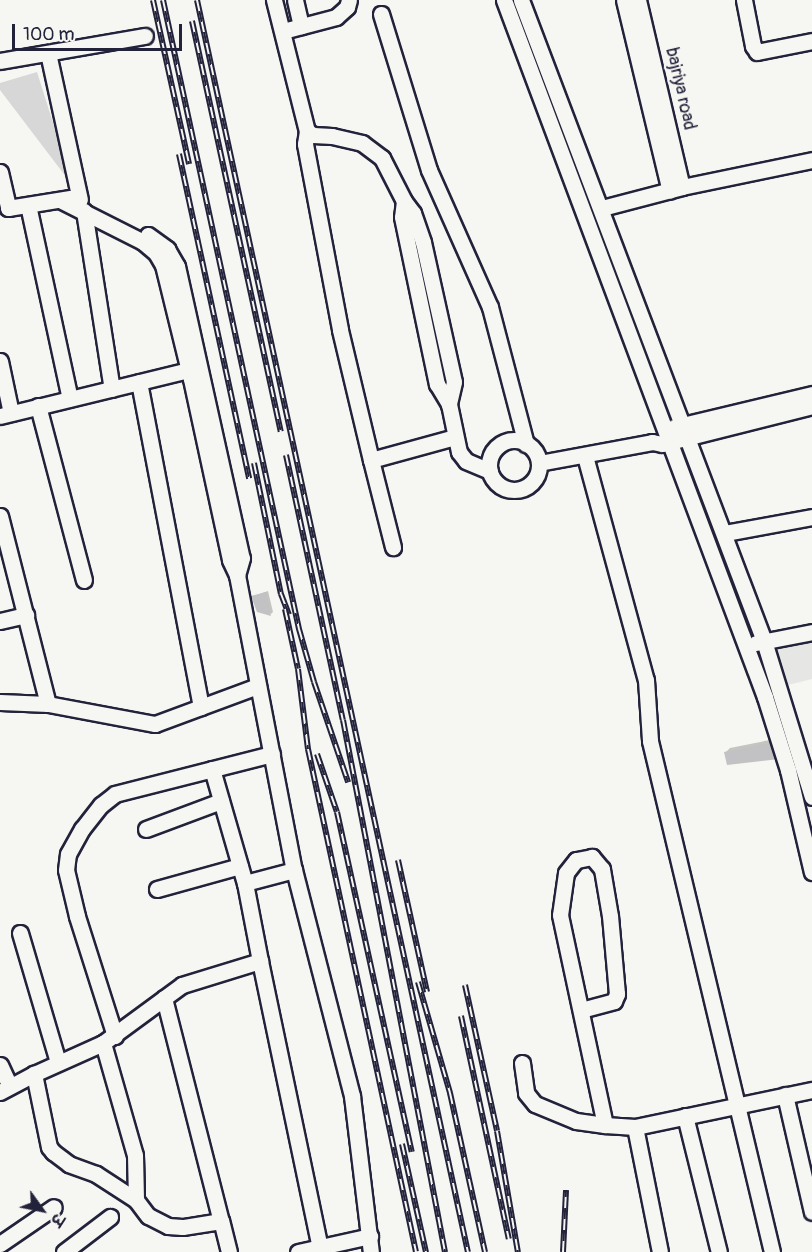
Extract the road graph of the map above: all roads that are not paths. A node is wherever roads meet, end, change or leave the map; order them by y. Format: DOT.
graph roads {
  1 [pos="274,0"];
  2 [pos="295,0"];
  3 [pos="349,0"];
  4 [pos="504,0"];
  5 [pos="521,0"];
  6 [pos="624,0"];
  7 [pos="638,0"];
  8 [pos="744,0"];
  9 [pos="381,14"];
  10 [pos="301,27"];
  11 [pos="283,31"];
  12 [pos="145,36"];
  13 [pos="812,41"];
  14 [pos="48,53"];
  15 [pos="0,61"];
  16 [pos="307,131"];
  17 [pos="812,160"];
  18 [pos="0,172"];
  19 [pos="676,189"];
  20 [pos="28,205"];
  21 [pos="82,205"];
  22 [pos="602,208"];
  23 [pos="4,209"];
  24 [pos="0,361"];
  25 [pos="189,370"];
  26 [pos="139,382"];
  27 [pos="112,389"];
  28 [pos="812,394"];
  29 [pos="70,399"];
  30 [pos="38,406"];
  31 [pos="812,406"];
  32 [pos="5,415"];
  33 [pos="685,430"];
  34 [pos="669,436"];
  35 [pos="455,437"];
  36 [pos="526,444"];
  37 [pos="585,456"];
  38 [pos="371,460"];
  39 [pos="539,463"];
  40 [pos="490,471"];
  41 [pos="0,516"];
  42 [pos="812,517"];
  43 [pos="725,533"];
  44 [pos="393,547"];
  45 [pos="237,575"];
  46 [pos="84,580"];
  47 [pos="26,615"];
  48 [pos="0,621"];
  49 [pos="812,632"];
  50 [pos="765,641"];
  51 [pos="747,646"];
  52 [pos="258,686"];
  53 [pos="0,702"];
  54 [pos="48,704"];
  55 [pos="201,707"];
  56 [pos="272,754"];
  57 [pos="212,769"];
  58 [pos="812,797"];
  59 [pos="221,801"];
  60 [pos="807,827"];
  61 [pos="146,829"];
  62 [pos="240,866"];
  63 [pos="294,870"];
  64 [pos="812,872"];
  65 [pos="245,883"];
  66 [pos="157,889"];
  67 [pos="20,933"];
  68 [pos="260,962"];
  69 [pos="164,998"];
  70 [pos="581,1010"];
  71 [pos="109,1039"];
  72 [pos="58,1062"];
  73 [pos="522,1063"];
  74 [pos="0,1065"];
  75 [pos="33,1074"];
  76 [pos="5,1089"];
  77 [pos="812,1090"];
  78 [pos="785,1095"];
  79 [pos="736,1104"];
  80 [pos="685,1116"];
  81 [pos="605,1125"];
  82 [pos="635,1127"];
  83 [pos="136,1200"];
  84 [pos="54,1207"];
  85 [pos="812,1212"];
  86 [pos="110,1217"];
  87 [pos="221,1221"];
  88 [pos="0,1244"];
  89 [pos="370,1244"];
  90 [pos="320,1247"];
  91 [pos="64,1252"];
  92 [pos="229,1252"];
  93 [pos="298,1252"];
  94 [pos="660,1252"];
  95 [pos="719,1252"];
  96 [pos="772,1252"];
  1 -- 11 [label="street"];
  2 -- 10 [label="street"];
  3 -- 10 [label="street"];
  4 -- 34 [label="street"];
  5 -- 22 [label="street"];
  6 -- 19 [label="street"];
  7 -- 19 [label="street, bajriya road"];
  8 -- 13 [label="street"];
  9 -- 36 [label="street"];
  10 -- 11 [label="street"];
  11 -- 16 [label="street"];
  12 -- 14 [label="street"];
  14 -- 15 [label="street"];
  14 -- 21 [label="street"];
  16 -- 35 [label="street"];
  16 -- 38 [label="street"];
  17 -- 19 [label="street"];
  18 -- 23 [label="street"];
  19 -- 22 [label="street"];
  20 -- 21 [label="street"];
  20 -- 23 [label="street"];
  20 -- 29 [label="street"];
  21 -- 25 [label="street"];
  21 -- 27 [label="street"];
  21 -- 45 [label="street"];
  22 -- 33 [label="street"];
  24 -- 32 [label="street"];
  25 -- 26 [label="street"];
  25 -- 45 [label="street"];
  26 -- 27 [label="street"];
  26 -- 55 [label="street"];
  27 -- 29 [label="street"];
  28 -- 33 [label="street"];
  29 -- 30 [label="street"];
  30 -- 32 [label="street"];
  30 -- 46 [label="street"];
  31 -- 33 [label="street"];
  33 -- 34 [label="street"];
  33 -- 43 [label="street"];
  34 -- 37 [label="street"];
  34 -- 51 [label="street"];
  35 -- 38 [label="street"];
  35 -- 40 [label="street"];
  36 -- 39 [label="street"];
  36 -- 40 [label="street"];
  37 -- 39 [label="street"];
  37 -- 79 [label="street"];
  38 -- 44 [label="street"];
  39 -- 40 [label="street"];
  41 -- 47 [label="street"];
  42 -- 43 [label="street"];
  43 -- 50 [label="street"];
  45 -- 52 [label="street"];
  47 -- 48 [label="street"];
  47 -- 54 [label="street"];
  49 -- 50 [label="street"];
  50 -- 51 [label="street"];
  50 -- 58 [label="street"];
  51 -- 60 [label="street"];
  52 -- 55 [label="street"];
  52 -- 56 [label="street"];
  53 -- 54 [label="street"];
  54 -- 55 [label="street"];
  56 -- 57 [label="street"];
  56 -- 63 [label="street"];
  57 -- 59 [label="street"];
  57 -- 71 [label="street"];
  59 -- 61 [label="street"];
  59 -- 62 [label="street"];
  60 -- 64 [label="street"];
  62 -- 65 [label="street"];
  62 -- 66 [label="street"];
  63 -- 65 [label="street"];
  63 -- 89 [label="street"];
  65 -- 68 [label="street"];
  67 -- 72 [label="street"];
  68 -- 69 [label="street"];
  68 -- 90 [label="street"];
  69 -- 71 [label="street"];
  69 -- 87 [label="street"];
  70 -- 70 [label="street"];
  70 -- 81 [label="street"];
  71 -- 72 [label="street"];
  71 -- 83 [label="street"];
  72 -- 75 [label="street"];
  73 -- 81 [label="street"];
  74 -- 76 [label="street"];
  75 -- 76 [label="street"];
  75 -- 83 [label="street"];
  77 -- 78 [label="street"];
  78 -- 79 [label="street"];
  78 -- 85 [label="street"];
  79 -- 80 [label="street"];
  79 -- 96 [label="street"];
  80 -- 82 [label="street"];
  80 -- 95 [label="street"];
  81 -- 82 [label="street"];
  82 -- 94 [label="street"];
  83 -- 87 [label="street"];
  84 -- 88 [label="street"];
  86 -- 91 [label="street"];
  87 -- 92 [label="street"];
  89 -- 90 [label="street"];
  90 -- 93 [label="street"];
}
